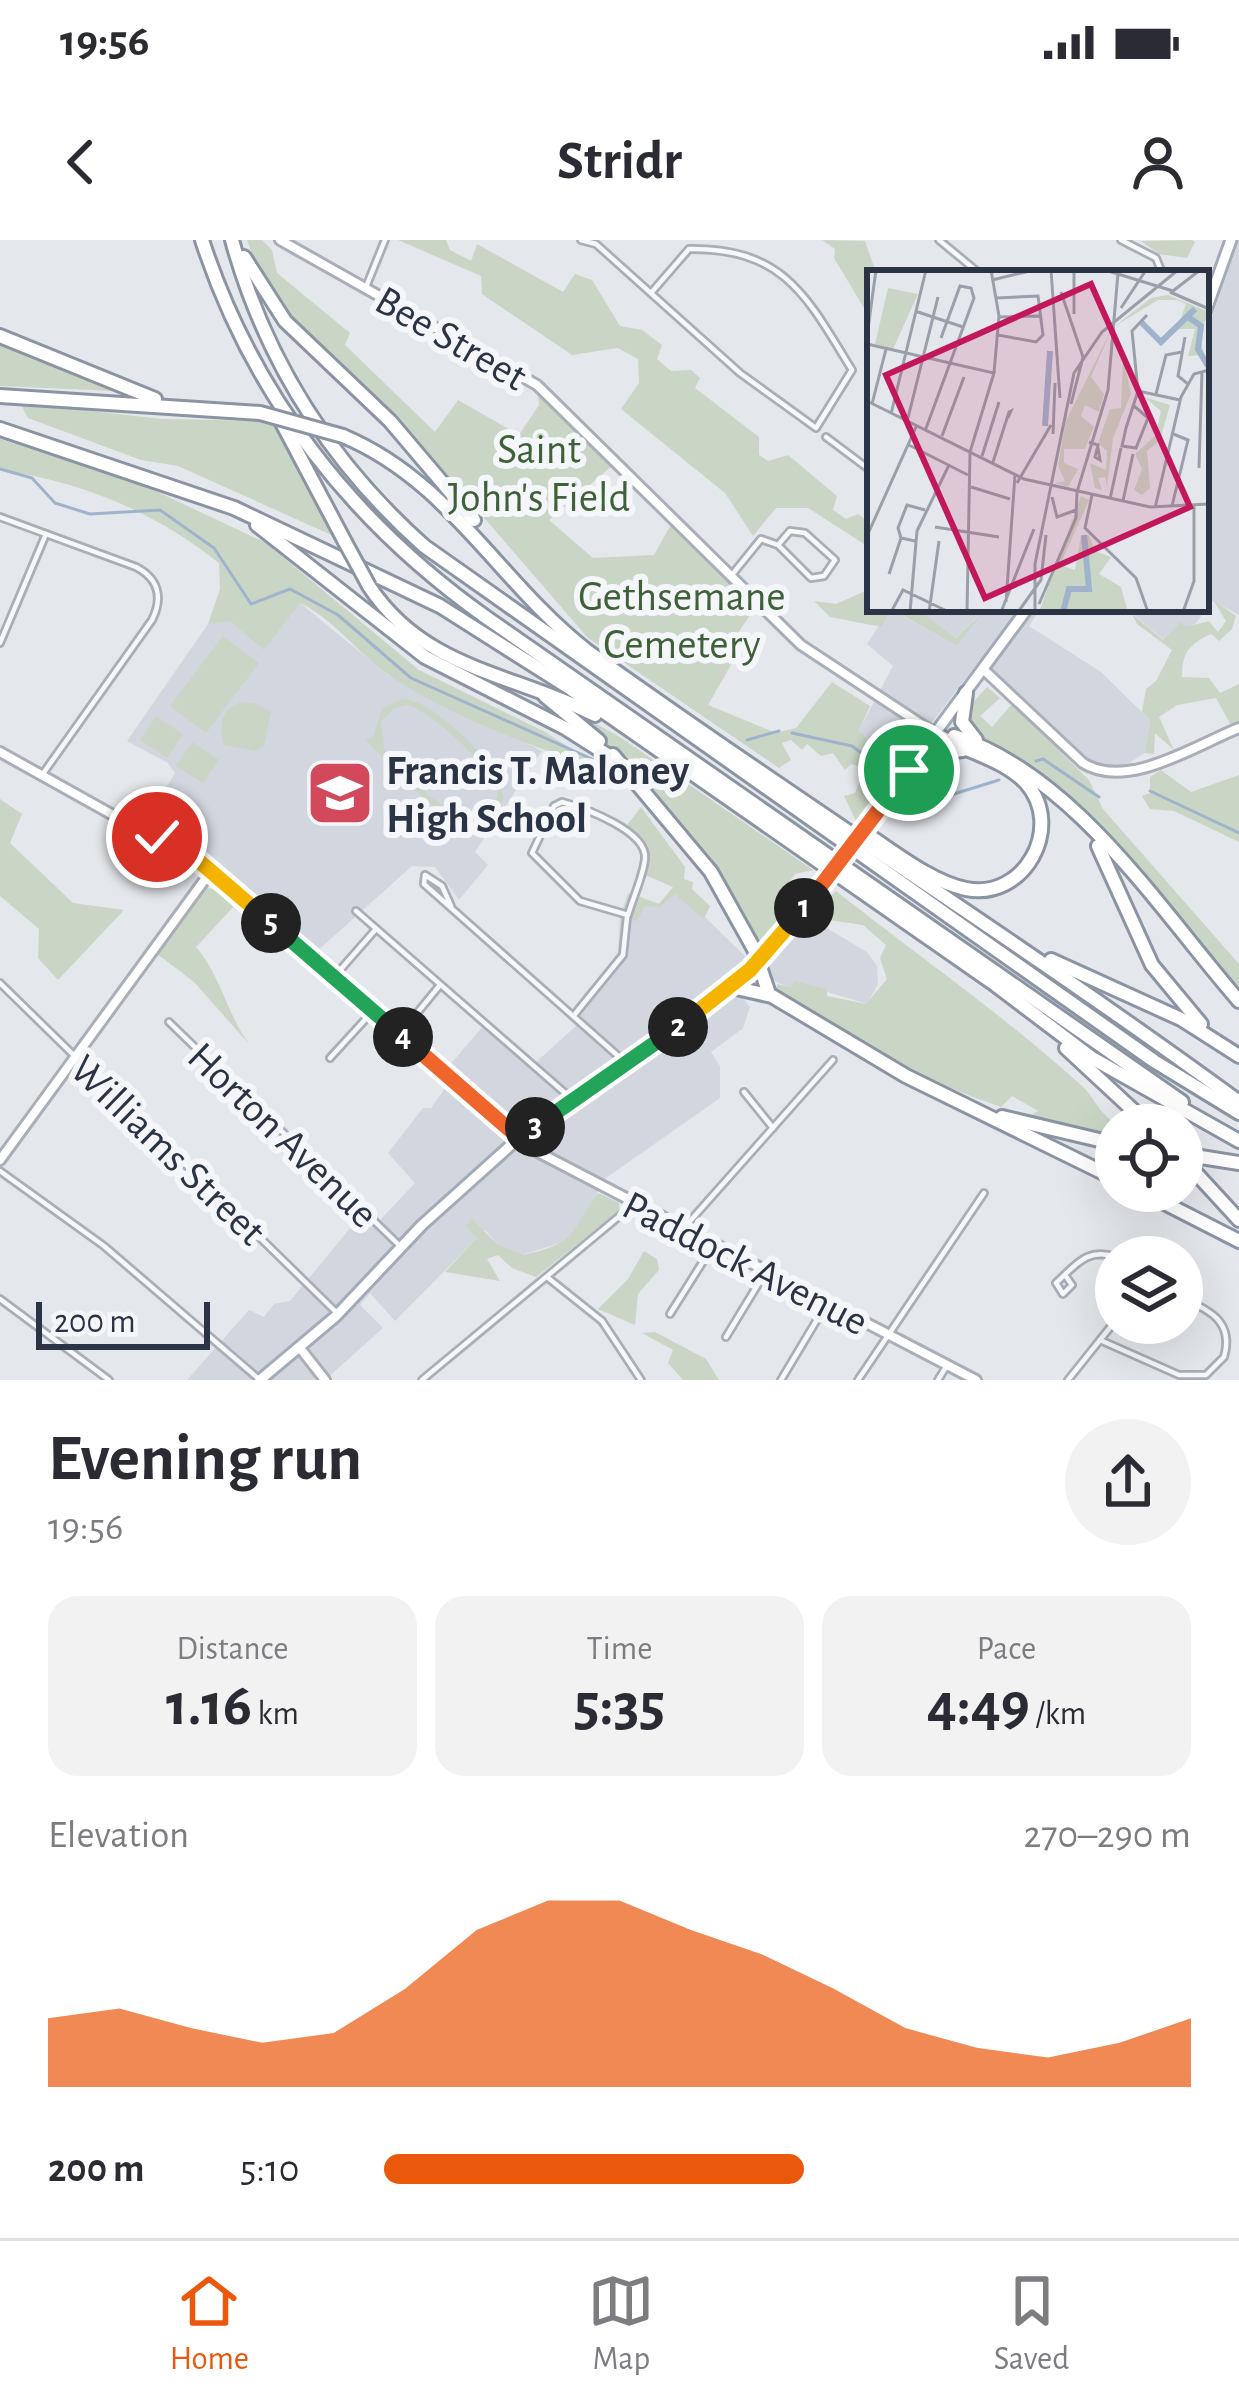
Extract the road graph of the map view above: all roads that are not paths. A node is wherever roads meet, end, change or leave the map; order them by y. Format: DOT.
graph roads {
  1 [pos="202,240"];
  2 [pos="233,240"];
  3 [pos="280,240"];
  4 [pos="385,240"];
  5 [pos="580,240"];
  6 [pos="938,240"];
  7 [pos="1121,240"];
  8 [pos="1231,240"];
  9 [pos="596,242"];
  10 [pos="975,270"];
  11 [pos="1160,270"];
  12 [pos="365,287"];
  13 [pos="651,293"];
  14 [pos="1209,302"];
  15 [pos="0,336"];
  16 [pos="245,345"];
  17 [pos="0,396"];
  18 [pos="197,408"];
  19 [pos="0,429"];
  20 [pos="826,437"];
  21 [pos="867,468"];
  22 [pos="214,500"];
  23 [pos="0,517"];
  24 [pos="46,534"];
  25 [pos="778,545"];
  26 [pos="731,576"];
  27 [pos="535,604"];
  28 [pos="1025,612"];
  29 [pos="0,643"];
  30 [pos="983,669"];
  31 [pos="966,693"];
  32 [pos="545,695"];
  33 [pos="1239,728"];
  34 [pos="936,734"];
  35 [pos="648,745"];
  36 [pos="986,748"];
  37 [pos="970,751"];
  38 [pos="0,752"];
  39 [pos="617,761"];
  40 [pos="909,770"];
  41 [pos="42,775"];
  42 [pos="824,814"];
  43 [pos="1081,820"];
  44 [pos="211,872"];
  45 [pos="452,906"];
  46 [pos="356,911"];
  47 [pos="628,915"];
  48 [pos="987,925"];
  49 [pos="376,928"];
  50 [pos="758,962"];
  51 [pos="967,969"];
  52 [pos="334,977"];
  53 [pos="0,983"];
  54 [pos="440,985"];
  55 [pos="732,986"];
  56 [pos="772,995"];
  57 [pos="1239,1000"];
  58 [pos="373,1011"];
  59 [pos="575,1014"];
  60 [pos="169,1022"];
  61 [pos="400,1034"];
  62 [pos="1225,1046"];
  63 [pos="1239,1056"];
  64 [pos="76,1057"];
  65 [pos="330,1058"];
  66 [pos="833,1060"];
  67 [pos="626,1063"];
  68 [pos="744,1092"];
  69 [pos="573,1100"];
  70 [pos="1239,1102"];
  71 [pos="1124,1104"];
  72 [pos="1239,1113"];
  73 [pos="989,1115"];
  74 [pos="773,1128"];
  75 [pos="519,1138"];
  76 [pos="1095,1139"];
  77 [pos="1239,1139"];
  78 [pos="1203,1158"];
  79 [pos="0,1160"];
  80 [pos="1239,1162"];
  81 [pos="1095,1168"];
  82 [pos="0,1171"];
  83 [pos="1203,1176"];
  84 [pos="984,1192"];
  85 [pos="634,1204"];
  86 [pos="1182,1212"];
  87 [pos="1239,1220"];
  88 [pos="683,1229"];
  89 [pos="1239,1241"];
  90 [pos="713,1244"];
  91 [pos="400,1246"];
  92 [pos="1095,1256"];
  93 [pos="766,1271"];
  94 [pos="1065,1275"];
  95 [pos="547,1276"];
  96 [pos="0,1299"];
  97 [pos="827,1303"];
  98 [pos="1203,1308"];
  99 [pos="338,1314"];
  100 [pos="670,1314"];
  101 [pos="885,1334"];
  102 [pos="726,1337"];
  103 [pos="1097,1344"];
  104 [pos="1109,1344"];
  105 [pos="300,1348"];
  106 [pos="946,1366"];
  107 [pos="110,1380"];
  108 [pos="260,1380"];
  109 [pos="325,1380"];
  110 [pos="422,1380"];
  111 [pos="640,1380"];
  112 [pos="781,1380"];
  113 [pos="858,1380"];
  114 [pos="938,1380"];
  115 [pos="976,1380"];
  116 [pos="1068,1380"];
  1 -- 16 [label="highway"];
  2 -- 27 [label="highway"];
  2 -- 72 [label="highway"];
  3 -- 12 [label="main road, Bee Street"];
  4 -- 12 [label="street"];
  5 -- 9 [label="street"];
  6 -- 10 [label="street"];
  7 -- 11 [label="street"];
  8 -- 14 [label="main road"];
  9 -- 13 [label="street"];
  12 -- 26 [label="main road, Bee Street"];
  13 -- 13 [label="street"];
  15 -- 18 [label="highway"];
  16 -- 32 [label="highway, bridge"];
  16 -- 77 [label="highway"];
  17 -- 18 [label="highway"];
  18 -- 27 [label="highway, bridge"];
  19 -- 22 [label="highway"];
  20 -- 21 [label="street"];
  22 -- 35 [label="highway"];
  22 -- 39 [label="highway"];
  23 -- 24 [label="street"];
  24 -- 29 [label="street"];
  24 -- 41 [label="street"];
  25 -- 25 [label="street"];
  25 -- 26 [label="street"];
  26 -- 34 [label="main road, Bee Street"];
  27 -- 42 [label="highway"];
  28 -- 30 [label="main road"];
  30 -- 31 [label="main road"];
  30 -- 33 [label="main road"];
  31 -- 34 [label="main road"];
  31 -- 36 [label="highway"];
  32 -- 35 [label="highway"];
  32 -- 39 [label="highway"];
  34 -- 36 [label="highway"];
  34 -- 37 [label="highway"];
  34 -- 40 [label="main road"];
  35 -- 51 [label="highway"];
  36 -- 43 [label="highway"];
  37 -- 40 [label="highway"];
  37 -- 42 [label="highway"];
  38 -- 41 [label="main road, Paddock Avenue"];
  39 -- 50 [label="highway"];
  40 -- 50 [label="main road, bridge"];
  41 -- 44 [label="main road, Paddock Avenue"];
  42 -- 48 [label="highway"];
  43 -- 57 [label="highway"];
  43 -- 62 [label="highway"];
  44 -- 52 [label="main road, Paddock Avenue"];
  44 -- 64 [label="main road"];
  45 -- 45 [label="street"];
  45 -- 59 [label="street"];
  46 -- 49 [label="street"];
  47 -- 47 [label="street"];
  47 -- 59 [label="street"];
  48 -- 62 [label="highway"];
  48 -- 70 [label="highway"];
  49 -- 52 [label="street"];
  49 -- 54 [label="street"];
  50 -- 55 [label="main road"];
  50 -- 56 [label="highway"];
  51 -- 71 [label="highway"];
  51 -- 77 [label="highway"];
  52 -- 58 [label="main road, Paddock Avenue"];
  53 -- 64 [label="street, Williams Street"];
  54 -- 61 [label="street"];
  54 -- 69 [label="street"];
  55 -- 56 [label="highway"];
  55 -- 67 [label="main road"];
  56 -- 73 [label="highway"];
  58 -- 61 [label="main road, Paddock Avenue"];
  58 -- 65 [label="street"];
  59 -- 67 [label="street"];
  60 -- 91 [label="street, Horton Avenue"];
  61 -- 75 [label="main road, Paddock Avenue"];
  62 -- 63 [label="highway"];
  64 -- 79 [label="main road"];
  64 -- 99 [label="street, Williams Street"];
  66 -- 74 [label="street"];
  67 -- 69 [label="main road"];
  68 -- 74 [label="street"];
  69 -- 75 [label="main road"];
  73 -- 76 [label="highway"];
  73 -- 81 [label="highway"];
  74 -- 88 [label="street"];
  75 -- 85 [label="main road, Paddock Avenue"];
  75 -- 91 [label="main road"];
  78 -- 80 [label="highway"];
  82 -- 108 [label="street"];
  83 -- 87 [label="highway"];
  84 -- 101 [label="street"];
  85 -- 88 [label="main road, Paddock Avenue"];
  85 -- 95 [label="street"];
  86 -- 89 [label="highway"];
  88 -- 90 [label="main road, Paddock Avenue"];
  90 -- 93 [label="main road, Paddock Avenue"];
  90 -- 100 [label="street"];
  91 -- 99 [label="main road"];
  92 -- 94 [label="street"];
  93 -- 97 [label="main road, Paddock Avenue"];
  93 -- 102 [label="street"];
  95 -- 110 [label="street"];
  95 -- 111 [label="street"];
  96 -- 107 [label="street"];
  97 -- 101 [label="main road, Paddock Avenue"];
  97 -- 112 [label="street"];
  98 -- 104 [label="street"];
  99 -- 105 [label="main road"];
  101 -- 106 [label="main road, Paddock Avenue"];
  101 -- 113 [label="street"];
  103 -- 116 [label="street"];
  105 -- 108 [label="main road"];
  105 -- 109 [label="main road"];
  106 -- 114 [label="street"];
  106 -- 115 [label="main road, Paddock Avenue"];
}
